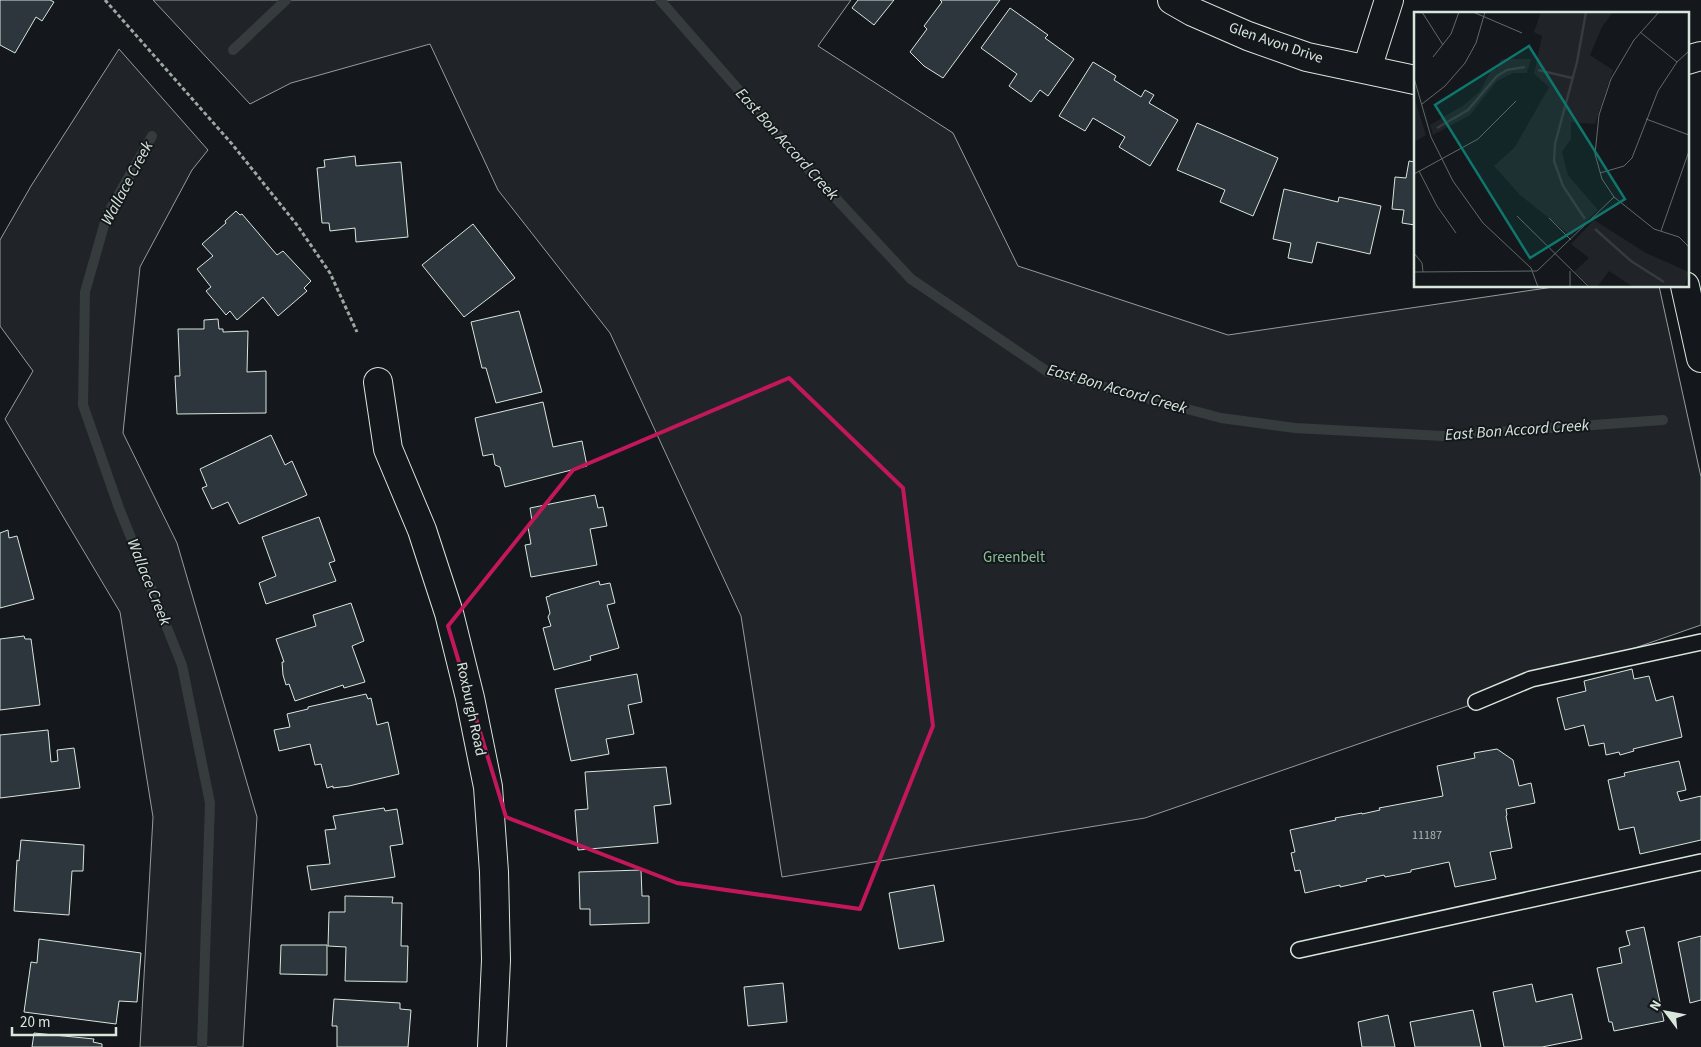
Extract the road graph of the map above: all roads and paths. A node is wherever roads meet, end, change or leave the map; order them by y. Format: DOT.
graph roads {
  1 [pos="105,0"];
  2 [pos="1172,0"];
  3 [pos="1389,0"];
  4 [pos="1701,56"];
  5 [pos="1688,60"];
  6 [pos="1367,69"];
  7 [pos="1414,80"];
  8 [pos="1685,288"];
  9 [pos="357,332"];
  10 [pos="1701,358"];
  11 [pos="378,382"];
  12 [pos="1701,642"];
  13 [pos="1476,702"];
  14 [pos="1701,862"];
  15 [pos="1299,950"];
  16 [pos="492,1047"];
  1 -- 9 [label="path"];
  2 -- 6 [label="street, Glen Avon Drive"];
  3 -- 6 [label="street"];
  4 -- 5 [label="street"];
  6 -- 7 [label="street, Glen Avon Drive"];
  8 -- 10 [label="street"];
  11 -- 16 [label="street, Roxburgh Road"];
  12 -- 13 [label="lane"];
  14 -- 15 [label="lane"];
}
